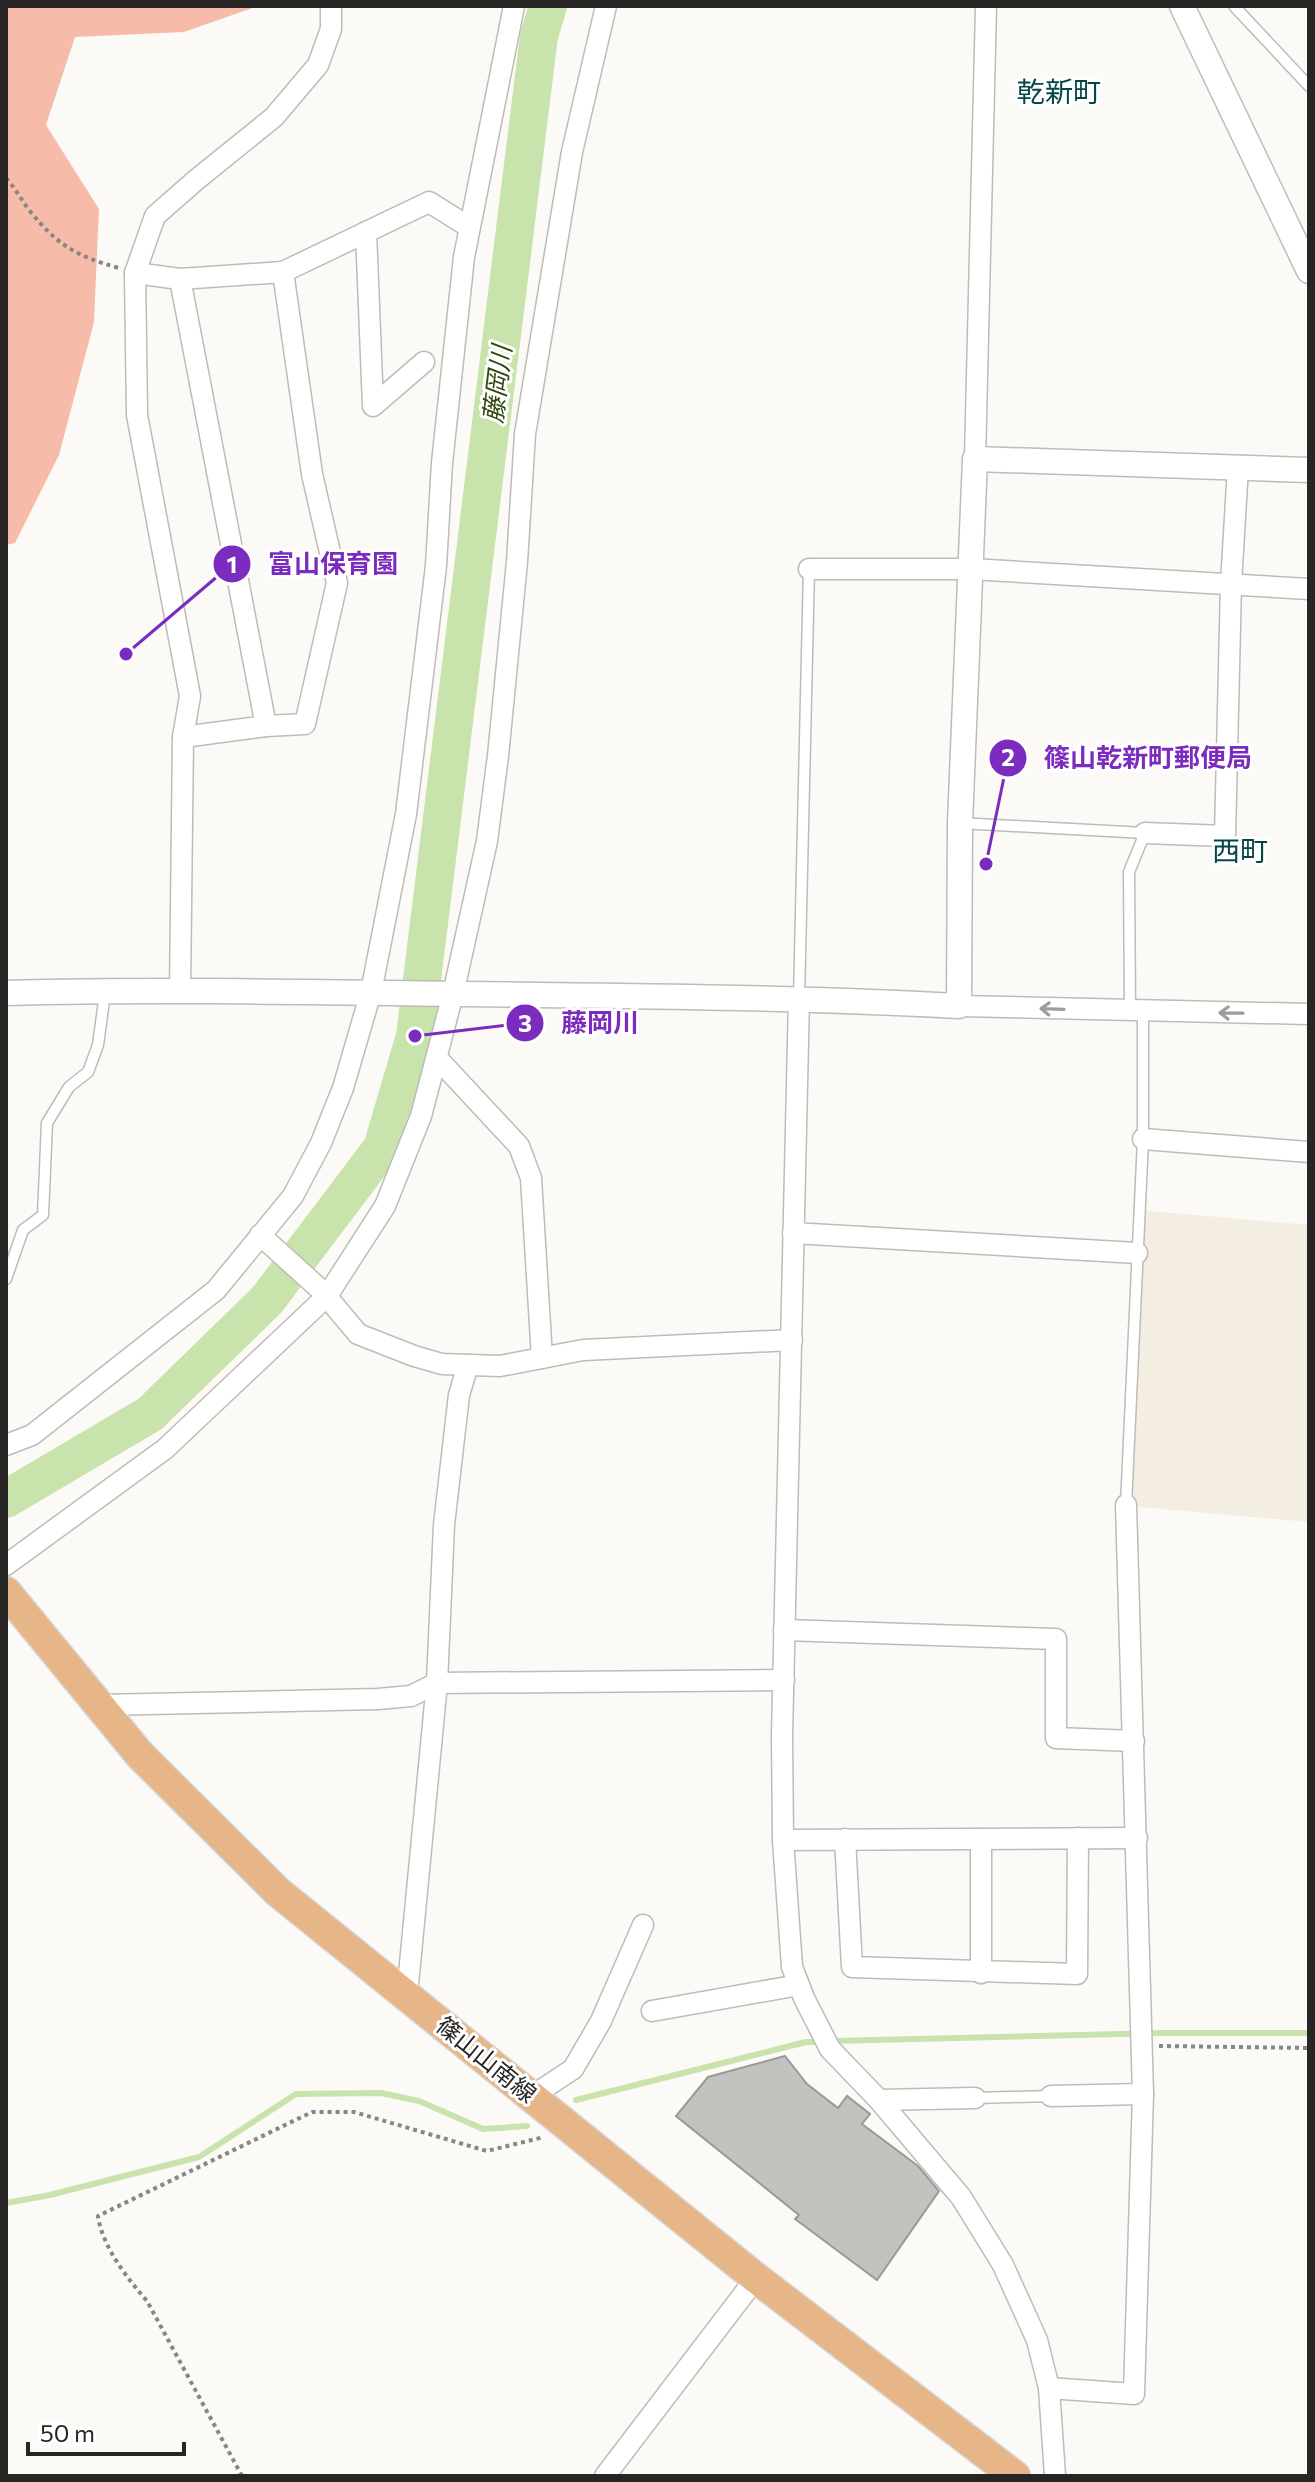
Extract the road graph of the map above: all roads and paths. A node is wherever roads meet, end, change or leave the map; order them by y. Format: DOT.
graph roads {
  1 [pos="331,6"];
  2 [pos="514,6"];
  3 [pos="606,6"];
  4 [pos="986,6"];
  5 [pos="1182,6"];
  6 [pos="1234,6"];
  7 [pos="1309,86"];
  8 [pos="6,178"];
  9 [pos="469,227"];
  10 [pos="366,232"];
  11 [pos="1309,271"];
  12 [pos="283,272"];
  13 [pos="135,273"];
  14 [pos="180,279"];
  15 [pos="424,362"];
  16 [pos="975,459"];
  17 [pos="1238,467"];
  18 [pos="1309,470"];
  19 [pos="809,569"];
  20 [pos="971,569"];
  21 [pos="1231,584"];
  22 [pos="1309,589"];
  23 [pos="266,726"];
  24 [pos="183,737"];
  25 [pos="960,823"];
  26 [pos="1145,833"];
  27 [pos="105,991"];
  28 [pos="180,991"];
  29 [pos="379,992"];
  30 [pos="6,993"];
  31 [pos="449,993"];
  32 [pos="799,998"];
  33 [pos="959,1006"];
  34 [pos="1136,1011"];
  35 [pos="1309,1014"];
  36 [pos="437,1058"];
  37 [pos="1143,1139"];
  38 [pos="1309,1152"];
  39 [pos="793,1233"];
  40 [pos="264,1239"];
  41 [pos="1137,1253"];
  42 [pos="6,1279"];
  43 [pos="325,1293"];
  44 [pos="792,1340"];
  45 [pos="542,1358"];
  46 [pos="468,1365"];
  47 [pos="6,1445"];
  48 [pos="1126,1505"];
  49 [pos="6,1565"];
  50 [pos="6,1592"];
  51 [pos="784,1630"];
  52 [pos="784,1680"];
  53 [pos="437,1683"];
  54 [pos="100,1705"];
  55 [pos="1134,1741"];
  56 [pos="1078,1838"];
  57 [pos="1137,1838"];
  58 [pos="845,1839"];
  59 [pos="981,1839"];
  60 [pos="783,1840"];
  61 [pos="643,1925"];
  62 [pos="981,1973"];
  63 [pos="799,1985"];
  64 [pos="407,1995"];
  65 [pos="652,2011"];
  66 [pos="1141,2046"];
  67 [pos="1309,2048"];
  68 [pos="1143,2094"];
  69 [pos="532,2096"];
  70 [pos="1051,2096"];
  71 [pos="975,2098"];
  72 [pos="879,2100"];
  73 [pos="574,2129"];
  74 [pos="756,2278"];
  75 [pos="1049,2388"];
  76 [pos="242,2476"];
  77 [pos="605,2476"];
  78 [pos="1015,2476"];
  79 [pos="1055,2476"];
  1 -- 13 [label="street"];
  2 -- 9 [label="street"];
  3 -- 31 [label="street"];
  4 -- 16 [label="street"];
  5 -- 11 [label="street"];
  6 -- 7 [label="lane"];
  8 -- 13 [label="path"];
  9 -- 10 [label="street"];
  9 -- 29 [label="street"];
  10 -- 12 [label="street"];
  10 -- 15 [label="street"];
  12 -- 14 [label="street"];
  12 -- 23 [label="street"];
  13 -- 14 [label="street"];
  13 -- 24 [label="street"];
  14 -- 23 [label="street"];
  16 -- 17 [label="street"];
  16 -- 20 [label="street"];
  17 -- 18 [label="street"];
  17 -- 21 [label="street"];
  19 -- 20 [label="street"];
  19 -- 32 [label="lane"];
  20 -- 21 [label="street"];
  20 -- 25 [label="street"];
  21 -- 22 [label="street"];
  21 -- 26 [label="street"];
  23 -- 24 [label="street"];
  24 -- 28 [label="street"];
  25 -- 26 [label="lane"];
  25 -- 33 [label="street"];
  26 -- 34 [label="lane"];
  27 -- 28 [label="street"];
  27 -- 30 [label="street"];
  27 -- 42 [label="lane"];
  28 -- 29 [label="street"];
  29 -- 31 [label="street"];
  29 -- 40 [label="street"];
  31 -- 32 [label="street"];
  31 -- 36 [label="street"];
  32 -- 33 [label="street"];
  32 -- 39 [label="street"];
  34 -- 33 [label="street, one-way"];
  35 -- 34 [label="street, one-way"];
  34 -- 37 [label="lane"];
  36 -- 43 [label="street"];
  36 -- 45 [label="street"];
  37 -- 38 [label="street"];
  37 -- 41 [label="lane"];
  39 -- 41 [label="street"];
  39 -- 44 [label="street"];
  40 -- 43 [label="street"];
  40 -- 47 [label="street"];
  41 -- 48 [label="lane"];
  43 -- 46 [label="street"];
  43 -- 49 [label="street"];
  44 -- 45 [label="street"];
  44 -- 51 [label="street"];
  45 -- 46 [label="street"];
  46 -- 53 [label="street"];
  48 -- 55 [label="street"];
  50 -- 54 [label="main road, 篠山山南線"];
  51 -- 52 [label="street"];
  51 -- 55 [label="street"];
  52 -- 53 [label="street"];
  52 -- 60 [label="street"];
  53 -- 54 [label="street"];
  53 -- 64 [label="street"];
  54 -- 64 [label="main road, 篠山山南線"];
  55 -- 57 [label="street"];
  56 -- 57 [label="street"];
  56 -- 59 [label="street"];
  56 -- 62 [label="street"];
  57 -- 66 [label="street"];
  58 -- 59 [label="street"];
  58 -- 60 [label="street"];
  58 -- 62 [label="street"];
  59 -- 62 [label="street"];
  60 -- 63 [label="street"];
  61 -- 69 [label="street"];
  63 -- 65 [label="street"];
  63 -- 72 [label="street"];
  64 -- 69 [label="main road, 篠山山南線"];
  66 -- 67 [label="path"];
  66 -- 68 [label="street"];
  68 -- 70 [label="street"];
  68 -- 75 [label="street"];
  69 -- 73 [label="main road, 篠山山南線"];
  70 -- 71 [label="lane"];
  71 -- 72 [label="street"];
  72 -- 75 [label="street"];
  73 -- 74 [label="main road, 篠山山南線"];
  73 -- 76 [label="path"];
  74 -- 77 [label="street"];
  74 -- 78 [label="main road, 篠山山南線"];
  75 -- 79 [label="street"];
}
